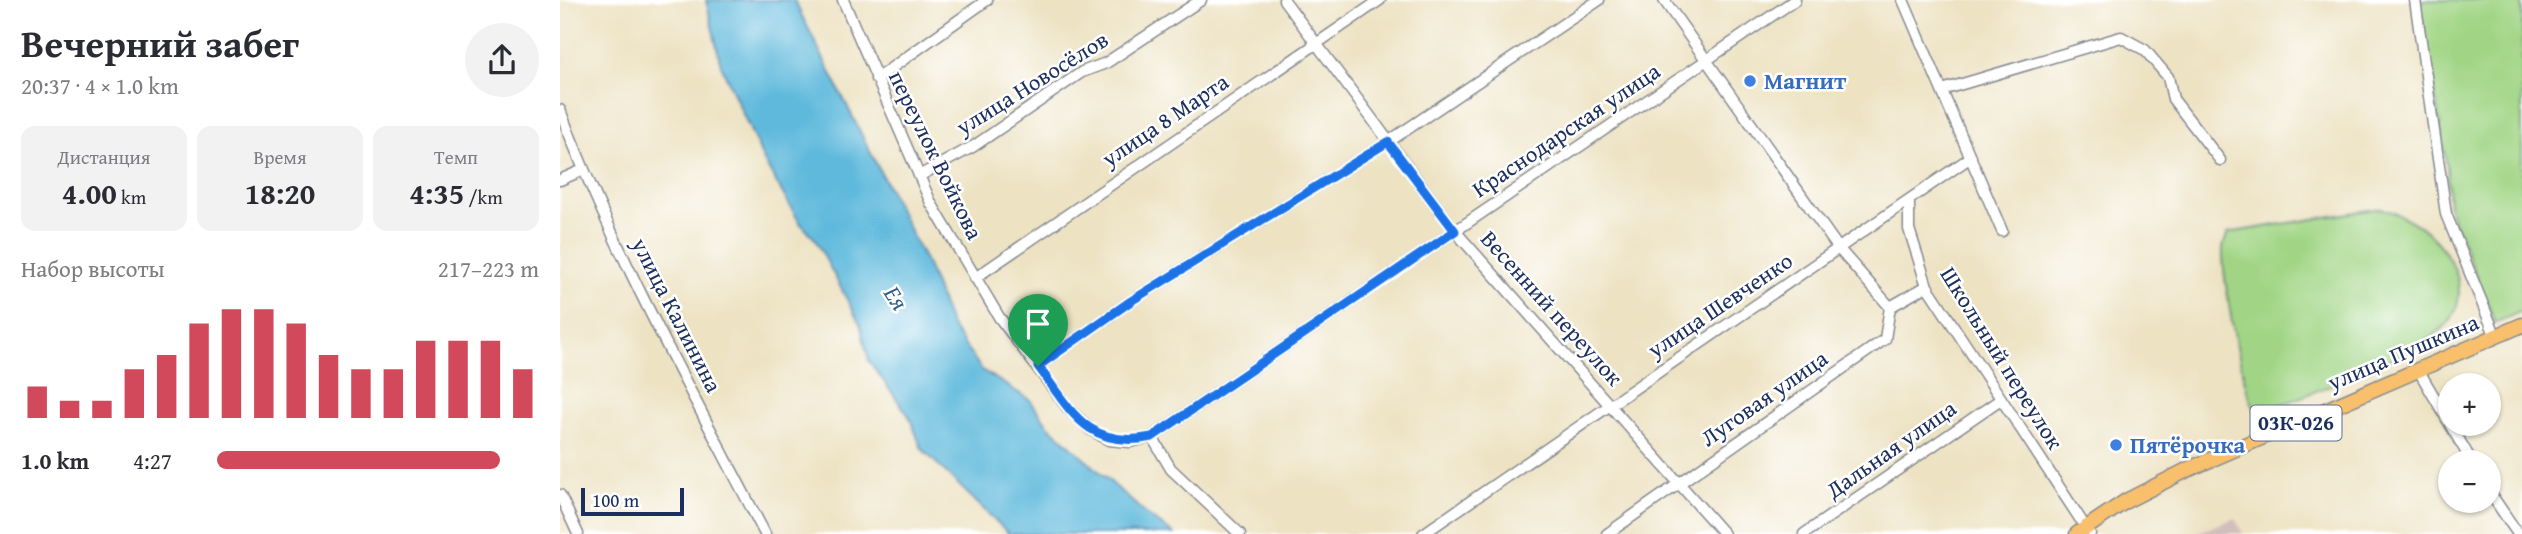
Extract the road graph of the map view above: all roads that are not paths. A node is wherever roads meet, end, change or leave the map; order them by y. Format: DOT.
graph roads {
  1 [pos="843,0"];
  2 [pos="987,0"];
  3 [pos="1201,0"];
  4 [pos="1284,0"];
  5 [pos="1380,0"];
  6 [pos="1599,0"];
  7 [pos="1664,0"];
  8 [pos="1796,0"];
  9 [pos="1903,0"];
  10 [pos="2415,0"];
  11 [pos="1316,45"];
  12 [pos="1704,61"];
  13 [pos="876,79"];
  14 [pos="1942,90"];
  15 [pos="560,110"];
  16 [pos="1388,142"];
  17 [pos="1971,157"];
  18 [pos="2220,160"];
  19 [pos="583,170"];
  20 [pos="919,176"];
  21 [pos="560,180"];
  22 [pos="1909,200"];
  23 [pos="1455,231"];
  24 [pos="2002,231"];
  25 [pos="1839,249"];
  26 [pos="975,278"];
  27 [pos="1927,286"];
  28 [pos="1890,307"];
  29 [pos="2522,325"];
  30 [pos="2496,337"];
  31 [pos="1038,366"];
  32 [pos="2419,371"];
  33 [pos="2001,399"];
  34 [pos="1611,405"];
  35 [pos="1152,437"];
  36 [pos="2465,450"];
  37 [pos="1678,484"];
  38 [pos="560,495"];
  39 [pos="2501,508"];
  40 [pos="2084,532"];
  41 [pos="578,534"];
  42 [pos="765,534"];
  43 [pos="1240,534"];
  44 [pos="1423,534"];
  45 [pos="1607,534"];
  46 [pos="1724,534"];
  47 [pos="1804,534"];
  48 [pos="2518,534"];
  1 -- 13 [label="street, переулок Войкова"];
  2 -- 13 [label="street"];
  3 -- 20 [label="street, улица Новосёлов"];
  4 -- 11 [label="street, Весенний переулок"];
  5 -- 11 [label="street, улица 8 Марта"];
  6 -- 16 [label="street"];
  7 -- 12 [label="street"];
  8 -- 12 [label="street, Краснодарская улица"];
  9 -- 14 [label="street"];
  10 -- 30 [label="street"];
  11 -- 16 [label="street, Весенний переулок"];
  11 -- 26 [label="street, улица 8 Марта"];
  12 -- 23 [label="street, Краснодарская улица"];
  12 -- 25 [label="street"];
  13 -- 20 [label="street, переулок Войкова"];
  14 -- 17 [label="street"];
  14 -- 18 [label="street"];
  15 -- 19 [label="street, улица Калинина"];
  16 -- 23 [label="street, Весенний переулок"];
  16 -- 31 [label="street"];
  17 -- 22 [label="street, улица Шевченко"];
  17 -- 24 [label="street"];
  19 -- 21 [label="street"];
  19 -- 42 [label="street, улица Калинина"];
  20 -- 26 [label="street, переулок Войкова"];
  22 -- 25 [label="street, улица Шевченко"];
  22 -- 27 [label="street, Школьный переулок"];
  23 -- 34 [label="street, Весенний переулок"];
  23 -- 35 [label="street, Краснодарская улица"];
  25 -- 28 [label="street"];
  25 -- 34 [label="street, улица Шевченко"];
  26 -- 31 [label="street, переулок Войкова"];
  27 -- 28 [label="street"];
  27 -- 33 [label="street, Школьный переулок"];
  28 -- 37 [label="street, Луговая улица"];
  29 -- 30 [label="main road, улица Пушкина / 03К-026"];
  30 -- 32 [label="main road, улица Пушкина / 03К-026"];
  31 -- 35 [label="street, переулок Войкова"];
  32 -- 36 [label="street"];
  32 -- 40 [label="main road, улица Пушкина / 03К-026"];
  33 -- 40 [label="street, Школьный переулок"];
  33 -- 47 [label="street, Дальная улица"];
  34 -- 37 [label="street, Весенний переулок"];
  34 -- 44 [label="street, улица Шевченко"];
  35 -- 43 [label="street"];
  37 -- 45 [label="street, Луговая улица"];
  37 -- 46 [label="street, Весенний переулок"];
  38 -- 41 [label="street"];
  39 -- 48 [label="street"];
}
